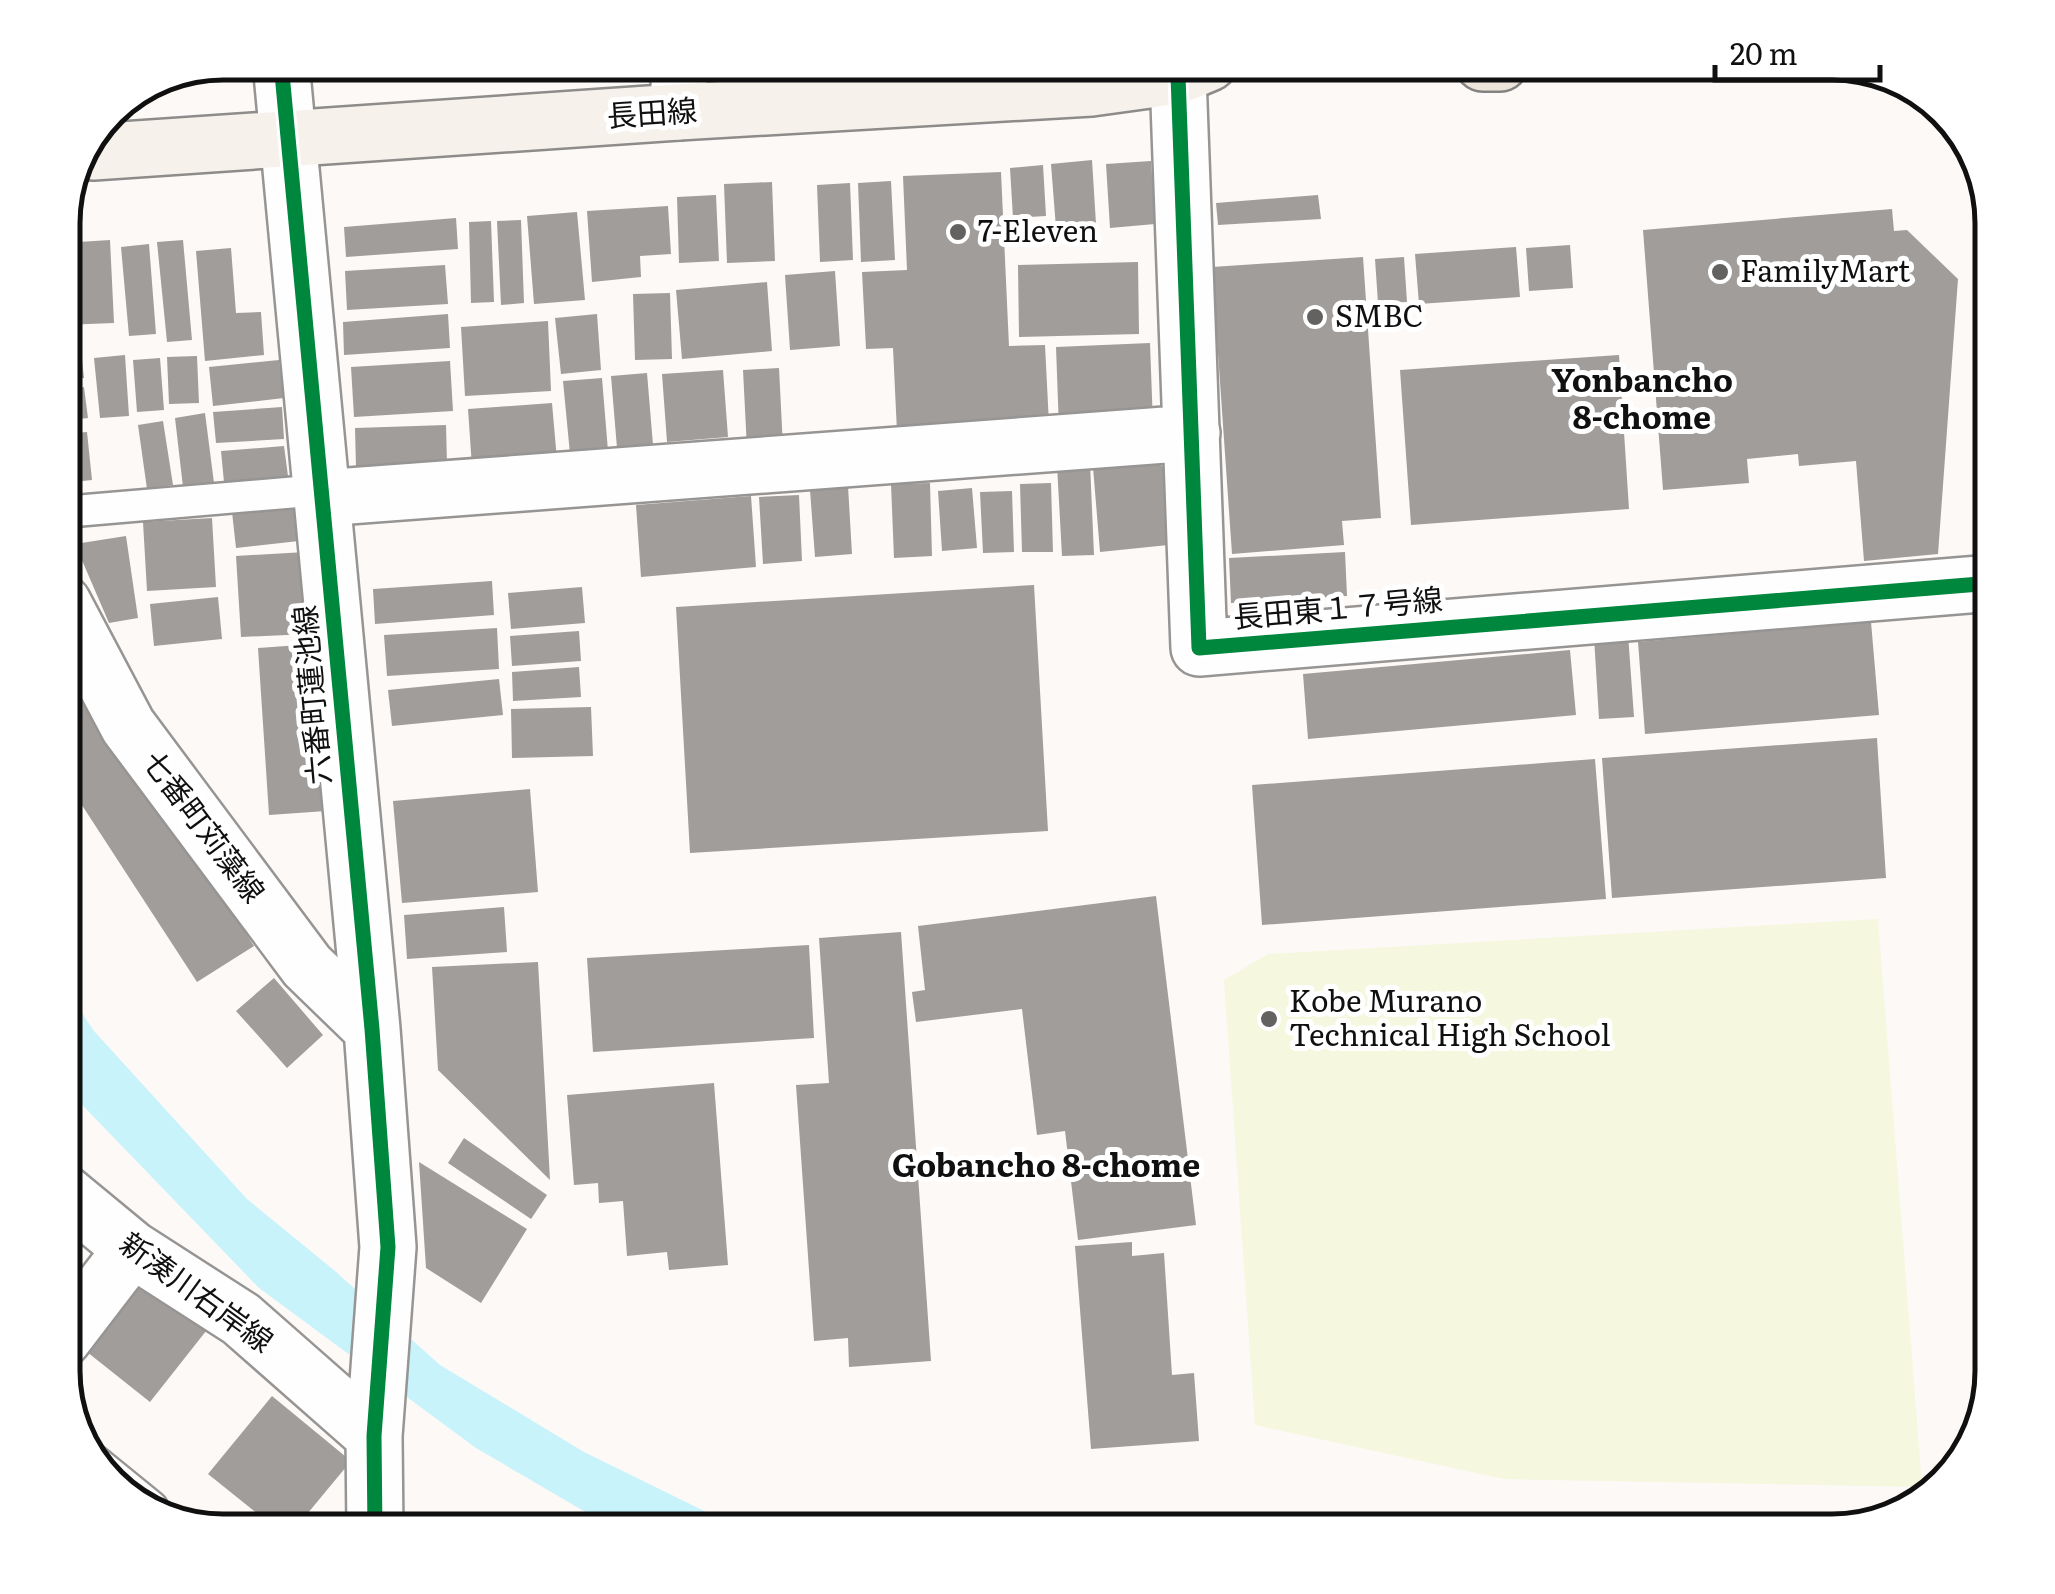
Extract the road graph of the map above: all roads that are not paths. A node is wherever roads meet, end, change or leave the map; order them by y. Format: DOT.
graph roads {
  1 [pos="282,80"];
  2 [pos="1134,80"];
  3 [pos="1194,80"];
  4 [pos="679,87"];
  5 [pos="286,138"];
  6 [pos="100,151"];
  7 [pos="1192,434"];
  8 [pos="322,494"];
  9 [pos="80,511"];
  10 [pos="1975,584"];
  11 [pos="80,635"];
  12 [pos="372,1029"];
  13 [pos="80,1206"];
  14 [pos="132,1249"];
  15 [pos="80,1317"];
  16 [pos="374,1436"];
  17 [pos="375,1514"];
  1 -- 5 [label="street, 六番町蓮池線"];
  2 -- 4 [label="street, 長田線"];
  3 -- 7 [label="street, 長田東１７号線"];
  4 -- 5 [label="street, 長田線"];
  5 -- 6 [label="street, 長田線"];
  5 -- 8 [label="street, 六番町蓮池線"];
  7 -- 8 [label="street"];
  7 -- 10 [label="street, 長田東１７号線"];
  8 -- 9 [label="lane"];
  8 -- 12 [label="street, 六番町蓮池線"];
  11 -- 12 [label="street, 七番町苅藻線"];
  12 -- 16 [label="street, 六番町蓮池線"];
  13 -- 14 [label="street, 新湊川右岸線"];
  14 -- 15 [label="street"];
  14 -- 16 [label="street, 新湊川右岸線"];
  16 -- 17 [label="street"];
}
